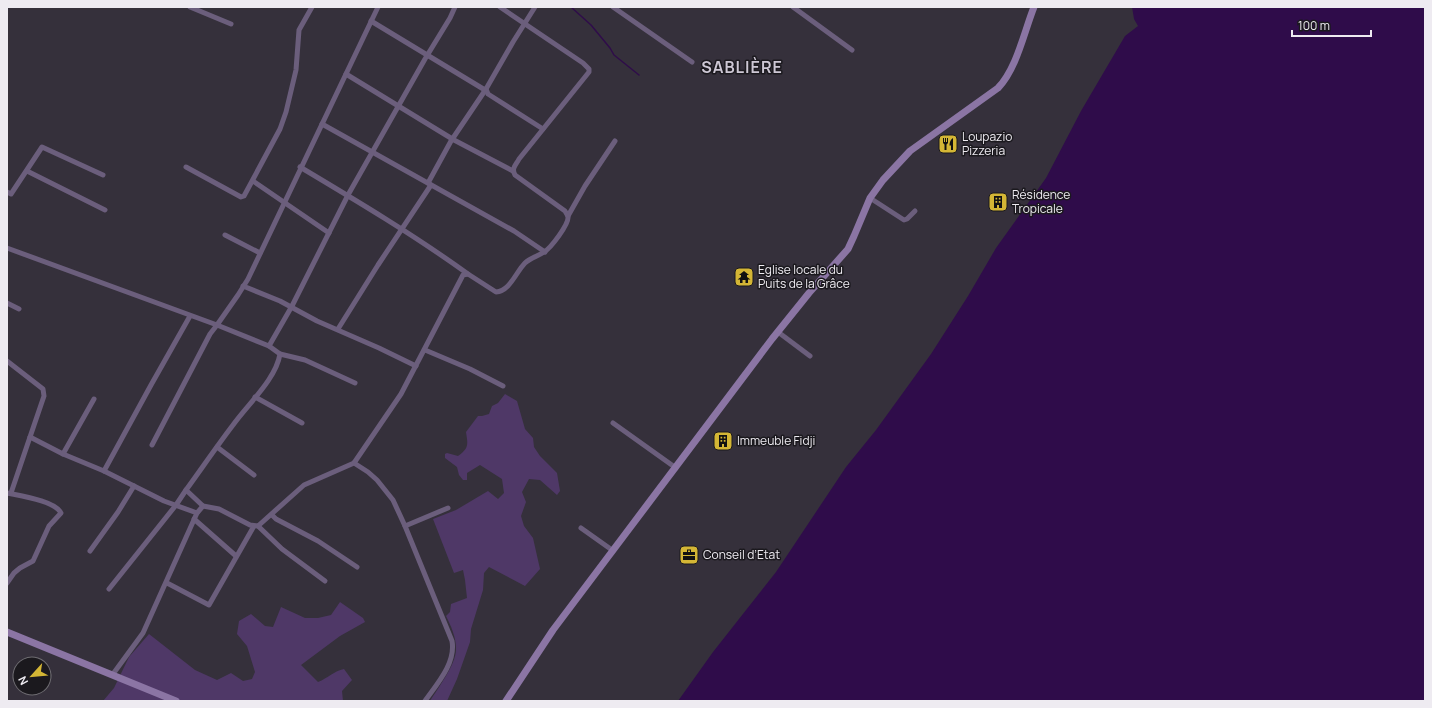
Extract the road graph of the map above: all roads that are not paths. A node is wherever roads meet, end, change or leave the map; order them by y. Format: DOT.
graph roads {
  1 [pos="190,7"];
  2 [pos="312,7"];
  3 [pos="378,7"];
  4 [pos="455,7"];
  5 [pos="500,7"];
  6 [pos="535,7"];
  7 [pos="613,7"];
  8 [pos="793,7"];
  9 [pos="1034,7"];
  10 [pos="371,21"];
  11 [pos="524,23"];
  12 [pos="231,24"];
  13 [pos="852,50"];
  14 [pos="427,56"];
  15 [pos="692,62"];
  16 [pos="346,74"];
  17 [pos="486,88"];
  18 [pos="398,107"];
  19 [pos="322,124"];
  20 [pos="543,129"];
  21 [pos="452,139"];
  22 [pos="615,141"];
  23 [pos="373,152"];
  24 [pos="186,167"];
  25 [pos="300,167"];
  26 [pos="27,170"];
  27 [pos="513,171"];
  28 [pos="103,175"];
  29 [pos="253,181"];
  30 [pos="429,184"];
  31 [pos="7,192"];
  32 [pos="348,196"];
  33 [pos="870,198"];
  34 [pos="285,202"];
  35 [pos="105,210"];
  36 [pos="915,211"];
  37 [pos="568,216"];
  38 [pos="402,230"];
  39 [pos="329,233"];
  40 [pos="225,236"];
  41 [pos="7,248"];
  42 [pos="545,252"];
  43 [pos="260,253"];
  44 [pos="468,274"];
  45 [pos="243,286"];
  46 [pos="7,303"];
  47 [pos="292,306"];
  48 [pos="19,309"];
  49 [pos="190,316"];
  50 [pos="218,325"];
  51 [pos="338,330"];
  52 [pos="778,332"];
  53 [pos="269,346"];
  54 [pos="425,350"];
  55 [pos="280,354"];
  56 [pos="810,356"];
  57 [pos="7,361"];
  58 [pos="416,366"];
  59 [pos="355,383"];
  60 [pos="503,386"];
  61 [pos="255,397"];
  62 [pos="94,399"];
  63 [pos="302,423"];
  64 [pos="613,423"];
  65 [pos="30,437"];
  66 [pos="152,445"];
  67 [pos="217,447"];
  68 [pos="63,454"];
  69 [pos="354,463"];
  70 [pos="676,468"];
  71 [pos="104,472"];
  72 [pos="254,475"];
  73 [pos="134,486"];
  74 [pos="186,490"];
  75 [pos="9,493"];
  76 [pos="176,505"];
  77 [pos="203,506"];
  78 [pos="448,508"];
  79 [pos="272,515"];
  80 [pos="196,516"];
  81 [pos="256,526"];
  82 [pos="405,526"];
  83 [pos="581,528"];
  84 [pos="612,550"];
  85 [pos="90,551"];
  86 [pos="236,556"];
  87 [pos="357,567"];
  88 [pos="325,581"];
  89 [pos="7,583"];
  90 [pos="167,583"];
  91 [pos="110,589"];
  92 [pos="7,632"];
  93 [pos="113,674"];
  94 [pos="176,701"];
  95 [pos="425,701"];
  96 [pos="506,701"];
  1 -- 12 [label="street"];
  2 -- 29 [label="street"];
  3 -- 10 [label="street"];
  4 -- 14 [label="street"];
  5 -- 11 [label="street"];
  6 -- 11 [label="street"];
  7 -- 15 [label="street"];
  8 -- 13 [label="street"];
  9 -- 33 [label="main road"];
  10 -- 14 [label="street"];
  10 -- 16 [label="street"];
  11 -- 17 [label="street"];
  11 -- 20 [label="street"];
  14 -- 17 [label="street"];
  14 -- 18 [label="street"];
  16 -- 18 [label="street"];
  16 -- 19 [label="street"];
  17 -- 20 [label="street"];
  17 -- 21 [label="street"];
  18 -- 21 [label="street"];
  18 -- 23 [label="street"];
  19 -- 23 [label="street"];
  19 -- 25 [label="street"];
  20 -- 27 [label="street"];
  21 -- 27 [label="street"];
  21 -- 30 [label="street"];
  22 -- 37 [label="street"];
  23 -- 30 [label="street"];
  23 -- 32 [label="street"];
  24 -- 29 [label="street"];
  25 -- 32 [label="street"];
  25 -- 34 [label="street"];
  26 -- 28 [label="street"];
  26 -- 31 [label="street"];
  26 -- 35 [label="street"];
  27 -- 37 [label="street"];
  29 -- 34 [label="street"];
  30 -- 38 [label="street"];
  30 -- 42 [label="street"];
  32 -- 38 [label="street"];
  32 -- 39 [label="street"];
  33 -- 36 [label="street"];
  33 -- 52 [label="main road"];
  34 -- 39 [label="street"];
  34 -- 43 [label="street"];
  37 -- 42 [label="street"];
  38 -- 44 [label="street"];
  38 -- 51 [label="street"];
  39 -- 47 [label="street"];
  40 -- 43 [label="street"];
  41 -- 49 [label="street"];
  42 -- 44 [label="street"];
  43 -- 45 [label="street"];
  44 -- 54 [label="street"];
  45 -- 47 [label="street"];
  45 -- 50 [label="street"];
  46 -- 48 [label="street"];
  47 -- 51 [label="street"];
  47 -- 53 [label="street"];
  49 -- 50 [label="street"];
  49 -- 71 [label="street"];
  50 -- 53 [label="street"];
  50 -- 66 [label="street"];
  51 -- 58 [label="street"];
  52 -- 56 [label="street"];
  52 -- 70 [label="main road"];
  53 -- 55 [label="street"];
  54 -- 58 [label="street"];
  54 -- 60 [label="street"];
  55 -- 59 [label="street"];
  55 -- 61 [label="street"];
  57 -- 65 [label="street"];
  58 -- 69 [label="street"];
  61 -- 63 [label="street"];
  61 -- 67 [label="street"];
  62 -- 68 [label="street"];
  64 -- 70 [label="street"];
  65 -- 68 [label="street"];
  65 -- 75 [label="street"];
  67 -- 72 [label="street"];
  67 -- 74 [label="street"];
  68 -- 71 [label="street"];
  69 -- 79 [label="street"];
  69 -- 82 [label="street"];
  70 -- 84 [label="main road"];
  71 -- 73 [label="street"];
  73 -- 76 [label="street"];
  73 -- 85 [label="street"];
  74 -- 76 [label="street"];
  74 -- 77 [label="street"];
  75 -- 89 [label="street"];
  76 -- 80 [label="street"];
  76 -- 91 [label="street"];
  77 -- 80 [label="street"];
  77 -- 81 [label="street"];
  78 -- 82 [label="street"];
  79 -- 81 [label="street"];
  79 -- 87 [label="street"];
  80 -- 86 [label="street"];
  80 -- 90 [label="street"];
  81 -- 86 [label="street"];
  81 -- 88 [label="street"];
  82 -- 95 [label="street"];
  83 -- 84 [label="street"];
  84 -- 96 [label="main road"];
  86 -- 90 [label="street"];
  90 -- 93 [label="street"];
  92 -- 93 [label="main road"];
  93 -- 94 [label="main road"];
}
